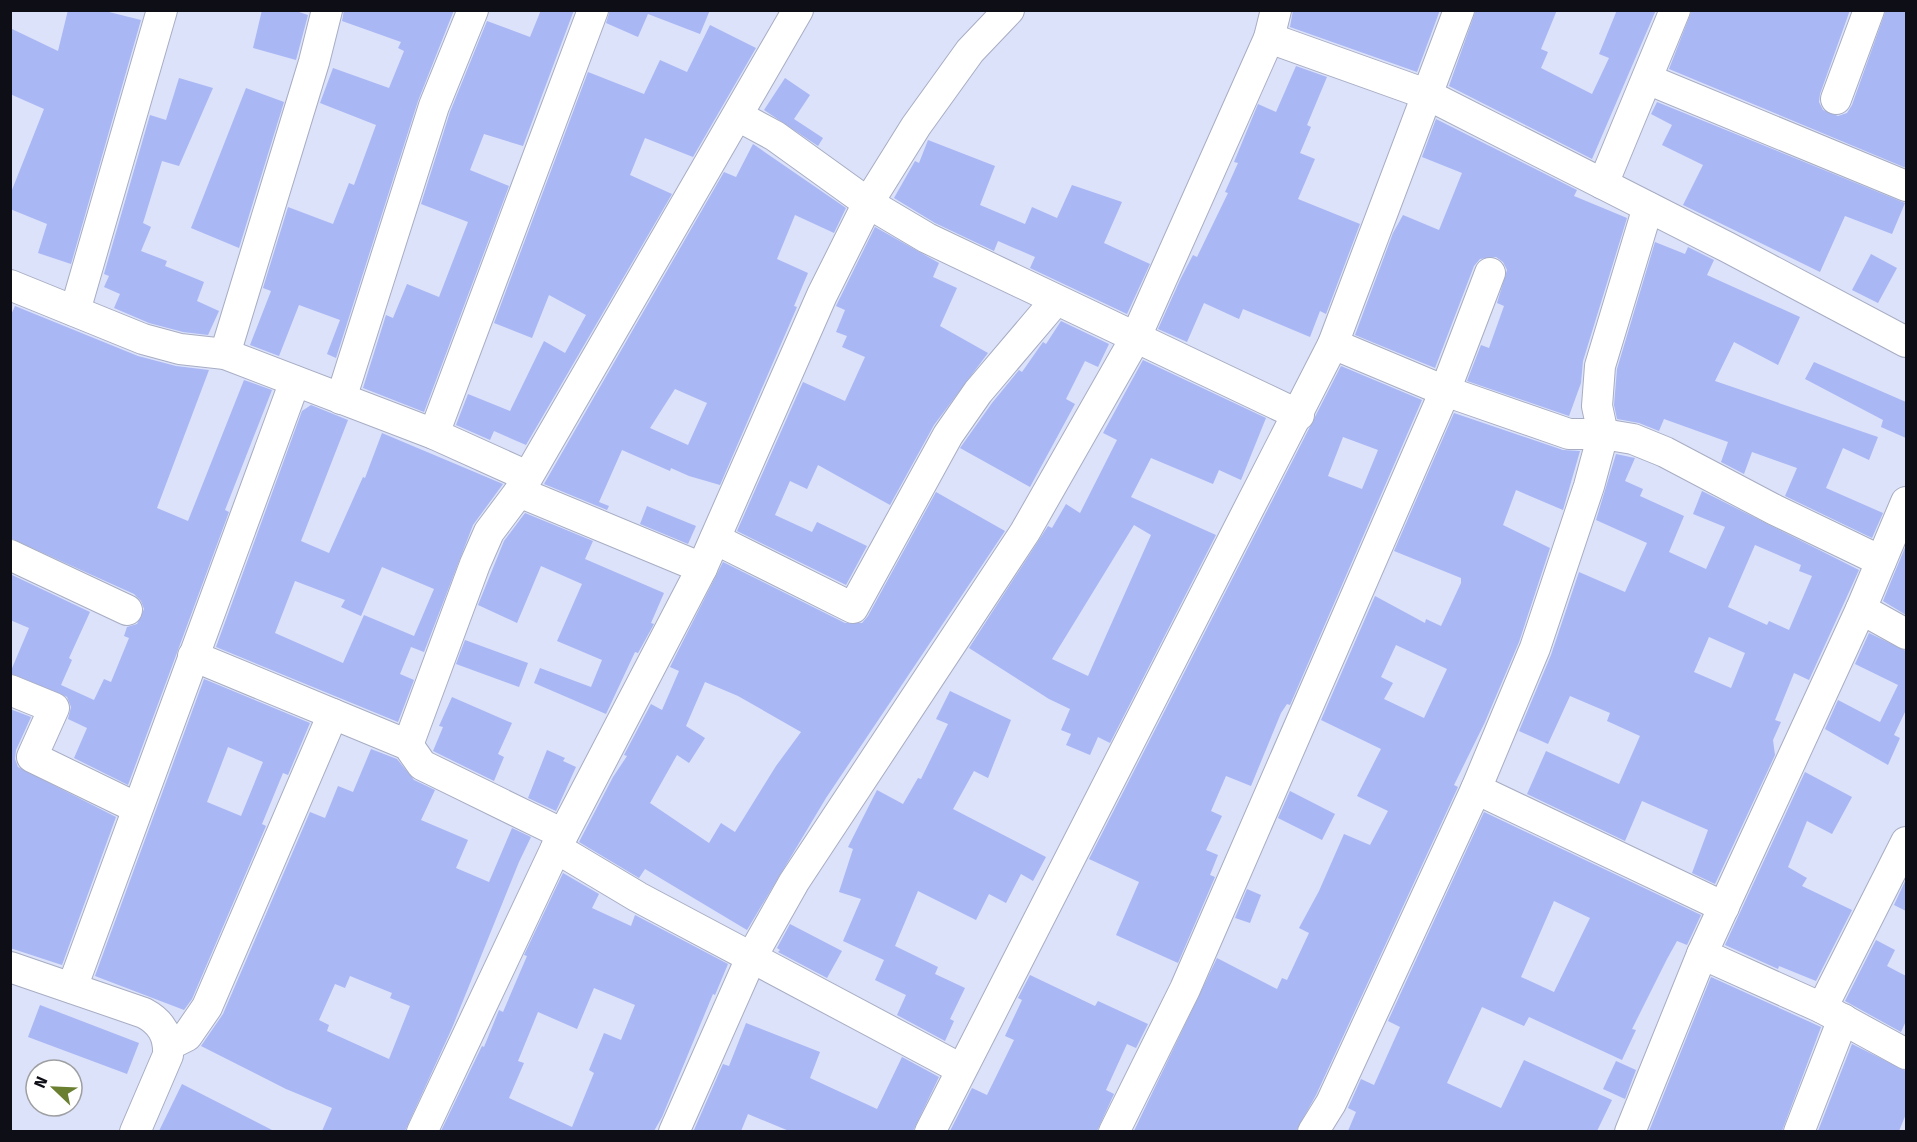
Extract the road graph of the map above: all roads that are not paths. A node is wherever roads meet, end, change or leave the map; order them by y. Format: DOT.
graph roads {
  1 [pos="162,10"];
  2 [pos="327,10"];
  3 [pos="473,10"];
  4 [pos="593,10"];
  5 [pos="798,10"];
  6 [pos="1009,10"];
  7 [pos="1459,10"];
  8 [pos="1675,10"];
  9 [pos="1869,10"];
  10 [pos="1273,24"];
  11 [pos="1647,79"];
  12 [pos="1426,94"];
  13 [pos="1836,99"];
  14 [pos="738,116"];
  15 [pos="1603,184"];
  16 [pos="1906,186"];
  17 [pos="868,203"];
  18 [pos="1648,207"];
  19 [pos="1490,273"];
  20 [pos="10,285"];
  21 [pos="1056,300"];
  22 [pos="75,311"];
  23 [pos="1135,339"];
  24 [pos="1906,342"];
  25 [pos="1333,344"];
  26 [pos="225,354"];
  27 [pos="296,381"];
  28 [pos="1445,391"];
  29 [pos="341,399"];
  30 [pos="1299,415"];
  31 [pos="434,434"];
  32 [pos="1603,434"];
  33 [pos="523,484"];
  34 [pos="1906,502"];
  35 [pos="715,539"];
  36 [pos="10,555"];
  37 [pos="1881,561"];
  38 [pos="702,568"];
  39 [pos="1861,609"];
  40 [pos="127,610"];
  41 [pos="1906,634"];
  42 [pos="193,656"];
  43 [pos="10,690"];
  44 [pos="333,714"];
  45 [pos="408,745"];
  46 [pos="1476,789"];
  47 [pos="137,808"];
  48 [pos="559,841"];
  49 [pos="1906,842"];
  50 [pos="1724,907"];
  51 [pos="1702,954"];
  52 [pos="751,958"];
  53 [pos="10,967"];
  54 [pos="72,988"];
  55 [pos="1832,1013"];
  56 [pos="169,1045"];
  57 [pos="1906,1054"];
  58 [pos="961,1069"];
  59 [pos="135,1131"];
  60 [pos="422,1131"];
  61 [pos="674,1131"];
  62 [pos="930,1131"];
  63 [pos="1114,1131"];
  64 [pos="1313,1131"];
  65 [pos="1630,1131"];
  66 [pos="1798,1131"];
  1 -- 22 [label="street"];
  2 -- 26 [label="street"];
  3 -- 29 [label="street"];
  4 -- 31 [label="street"];
  5 -- 14 [label="street"];
  6 -- 17 [label="street"];
  7 -- 12 [label="street"];
  8 -- 11 [label="street"];
  9 -- 13 [label="street"];
  10 -- 12 [label="street"];
  10 -- 23 [label="street"];
  11 -- 15 [label="street"];
  11 -- 16 [label="street"];
  12 -- 15 [label="street"];
  12 -- 25 [label="street"];
  14 -- 17 [label="street"];
  14 -- 33 [label="street"];
  15 -- 18 [label="street"];
  17 -- 21 [label="street"];
  17 -- 35 [label="street"];
  18 -- 24 [label="street"];
  18 -- 32 [label="street"];
  19 -- 28 [label="street"];
  20 -- 22 [label="street"];
  21 -- 23 [label="street"];
  21 -- 35 [label="street"];
  22 -- 26 [label="street"];
  23 -- 30 [label="street"];
  23 -- 52 [label="street"];
  25 -- 28 [label="street"];
  25 -- 30 [label="street"];
  26 -- 27 [label="street"];
  27 -- 29 [label="street"];
  27 -- 42 [label="street"];
  28 -- 32 [label="street"];
  28 -- 63 [label="street"];
  29 -- 31 [label="street"];
  30 -- 58 [label="street"];
  31 -- 33 [label="street"];
  32 -- 37 [label="street"];
  32 -- 46 [label="street"];
  33 -- 38 [label="street"];
  33 -- 45 [label="street"];
  34 -- 37 [label="street"];
  35 -- 38 [label="street"];
  36 -- 40 [label="street"];
  37 -- 39 [label="street"];
  38 -- 48 [label="street"];
  39 -- 41 [label="street"];
  39 -- 50 [label="street"];
  42 -- 44 [label="street"];
  42 -- 47 [label="street"];
  43 -- 47 [label="street"];
  44 -- 45 [label="street"];
  44 -- 56 [label="street"];
  45 -- 48 [label="street"];
  46 -- 50 [label="street"];
  46 -- 64 [label="street"];
  47 -- 54 [label="street"];
  48 -- 52 [label="street"];
  48 -- 60 [label="street"];
  49 -- 55 [label="street"];
  50 -- 51 [label="street"];
  51 -- 55 [label="street"];
  51 -- 65 [label="street"];
  52 -- 58 [label="street"];
  52 -- 61 [label="street"];
  53 -- 54 [label="street"];
  54 -- 56 [label="street"];
  55 -- 57 [label="street"];
  55 -- 66 [label="street"];
  56 -- 59 [label="street"];
  58 -- 62 [label="street"];
}
